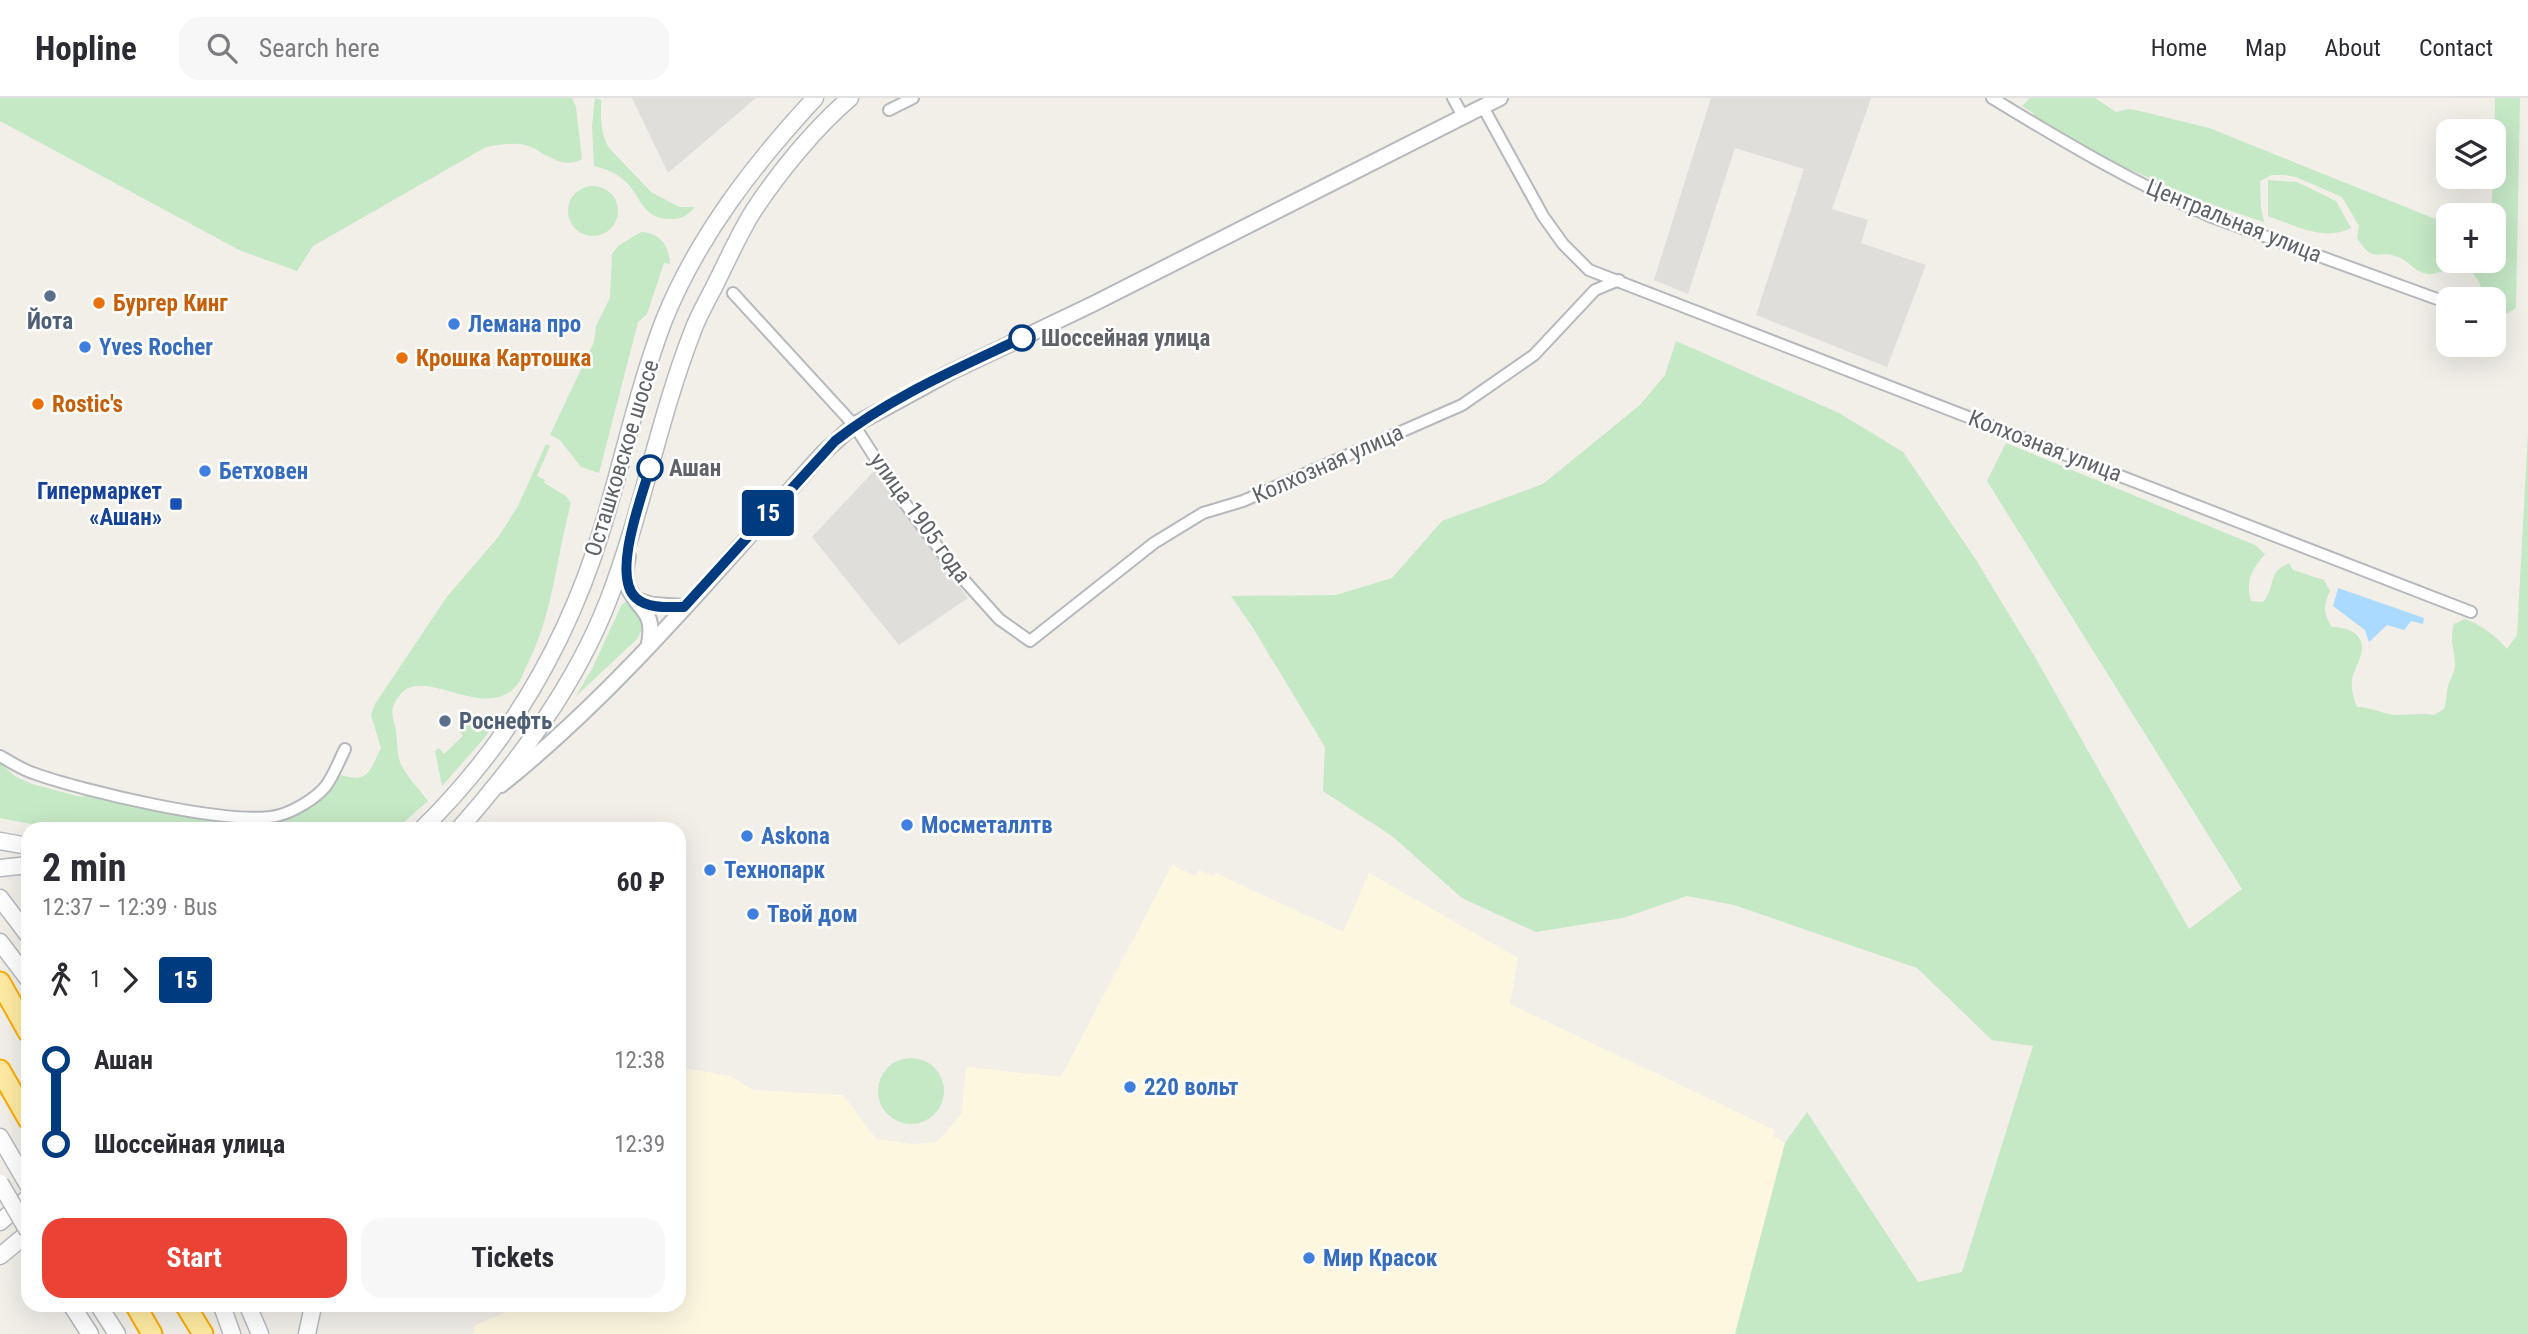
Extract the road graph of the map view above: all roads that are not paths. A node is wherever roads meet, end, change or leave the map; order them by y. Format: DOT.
graph roads {
  1 [pos="815,98"];
  2 [pos="850,98"];
  3 [pos="913,98"];
  4 [pos="1453,98"];
  5 [pos="1500,98"];
  6 [pos="1992,98"];
  7 [pos="1483,107"];
  8 [pos="889,110"];
  9 [pos="1463,116"];
  10 [pos="1590,270"];
  11 [pos="1619,280"];
  12 [pos="1595,290"];
  13 [pos="733,293"];
  14 [pos="2436,299"];
  15 [pos="854,425"];
  16 [pos="630,539"];
  17 [pos="638,600"];
  18 [pos="684,607"];
  19 [pos="2471,612"];
  20 [pos="1030,641"];
  21 [pos="649,645"];
  22 [pos="345,749"];
  23 [pos="0,756"];
  24 [pos="489,794"];
  25 [pos="427,822"];
  26 [pos="465,822"];
  27 [pos="0,841"];
  28 [pos="21,845"];
  29 [pos="21,866"];
  30 [pos="0,868"];
  31 [pos="0,898"];
  32 [pos="21,926"];
  33 [pos="0,942"];
  34 [pos="21,970"];
  35 [pos="0,982"];
  36 [pos="21,1020"];
  37 [pos="0,1070"];
  38 [pos="21,1108"];
  39 [pos="0,1137"];
  40 [pos="21,1173"];
  41 [pos="0,1183"];
  42 [pos="21,1205"];
  43 [pos="21,1220"];
  44 [pos="0,1222"];
  45 [pos="21,1238"];
  46 [pos="2,1255"];
  47 [pos="71,1312"];
  48 [pos="74,1312"];
  49 [pos="103,1312"];
  50 [pos="139,1312"];
  51 [pos="189,1312"];
  52 [pos="224,1312"];
  53 [pos="251,1312"];
  54 [pos="312,1312"];
  55 [pos="201,1332"];
  56 [pos="78,1334"];
  57 [pos="90,1334"];
  58 [pos="117,1334"];
  59 [pos="152,1334"];
  60 [pos="232,1334"];
  61 [pos="260,1334"];
  62 [pos="307,1334"];
  1 -- 25 [label="main road, Осташковское шоссе"];
  2 -- 16 [label="main road, Осташковское шоссе"];
  3 -- 8 [label="street"];
  4 -- 9 [label="street"];
  5 -- 7 [label="street"];
  6 -- 14 [label="street, Центральная улица"];
  7 -- 9 [label="street"];
  7 -- 10 [label="street, Колхозная улица"];
  9 -- 15 [label="street"];
  10 -- 11 [label="street, Колхозная улица"];
  10 -- 12 [label="street"];
  11 -- 12 [label="street, Колхозная улица"];
  11 -- 19 [label="street, Колхозная улица"];
  12 -- 20 [label="street, Колхозная улица"];
  13 -- 15 [label="street, улица 1905 года"];
  15 -- 18 [label="street"];
  15 -- 20 [label="street, улица 1905 года"];
  16 -- 17 [label="street"];
  16 -- 24 [label="main road, Осташковское шоссе"];
  17 -- 18 [label="street"];
  17 -- 21 [label="street"];
  18 -- 21 [label="street"];
  21 -- 24 [label="street"];
  22 -- 23 [label="street"];
  24 -- 26 [label="main road, Осташковское шоссе"];
  27 -- 28 [label="main road"];
  29 -- 30 [label="main road"];
  31 -- 32 [label="main road"];
  33 -- 34 [label="main road"];
  35 -- 36 [label="highway"];
  37 -- 38 [label="highway"];
  39 -- 40 [label="main road"];
  41 -- 43 [label="main road, bridge"];
  42 -- 44 [label="main road"];
  45 -- 46 [label="main road"];
  47 -- 56 [label="main road"];
  48 -- 57 [label="main road"];
  49 -- 58 [label="main road"];
  50 -- 59 [label="highway"];
  51 -- 55 [label="highway"];
  52 -- 60 [label="main road"];
  53 -- 61 [label="main road"];
  54 -- 62 [label="main road"];
}
